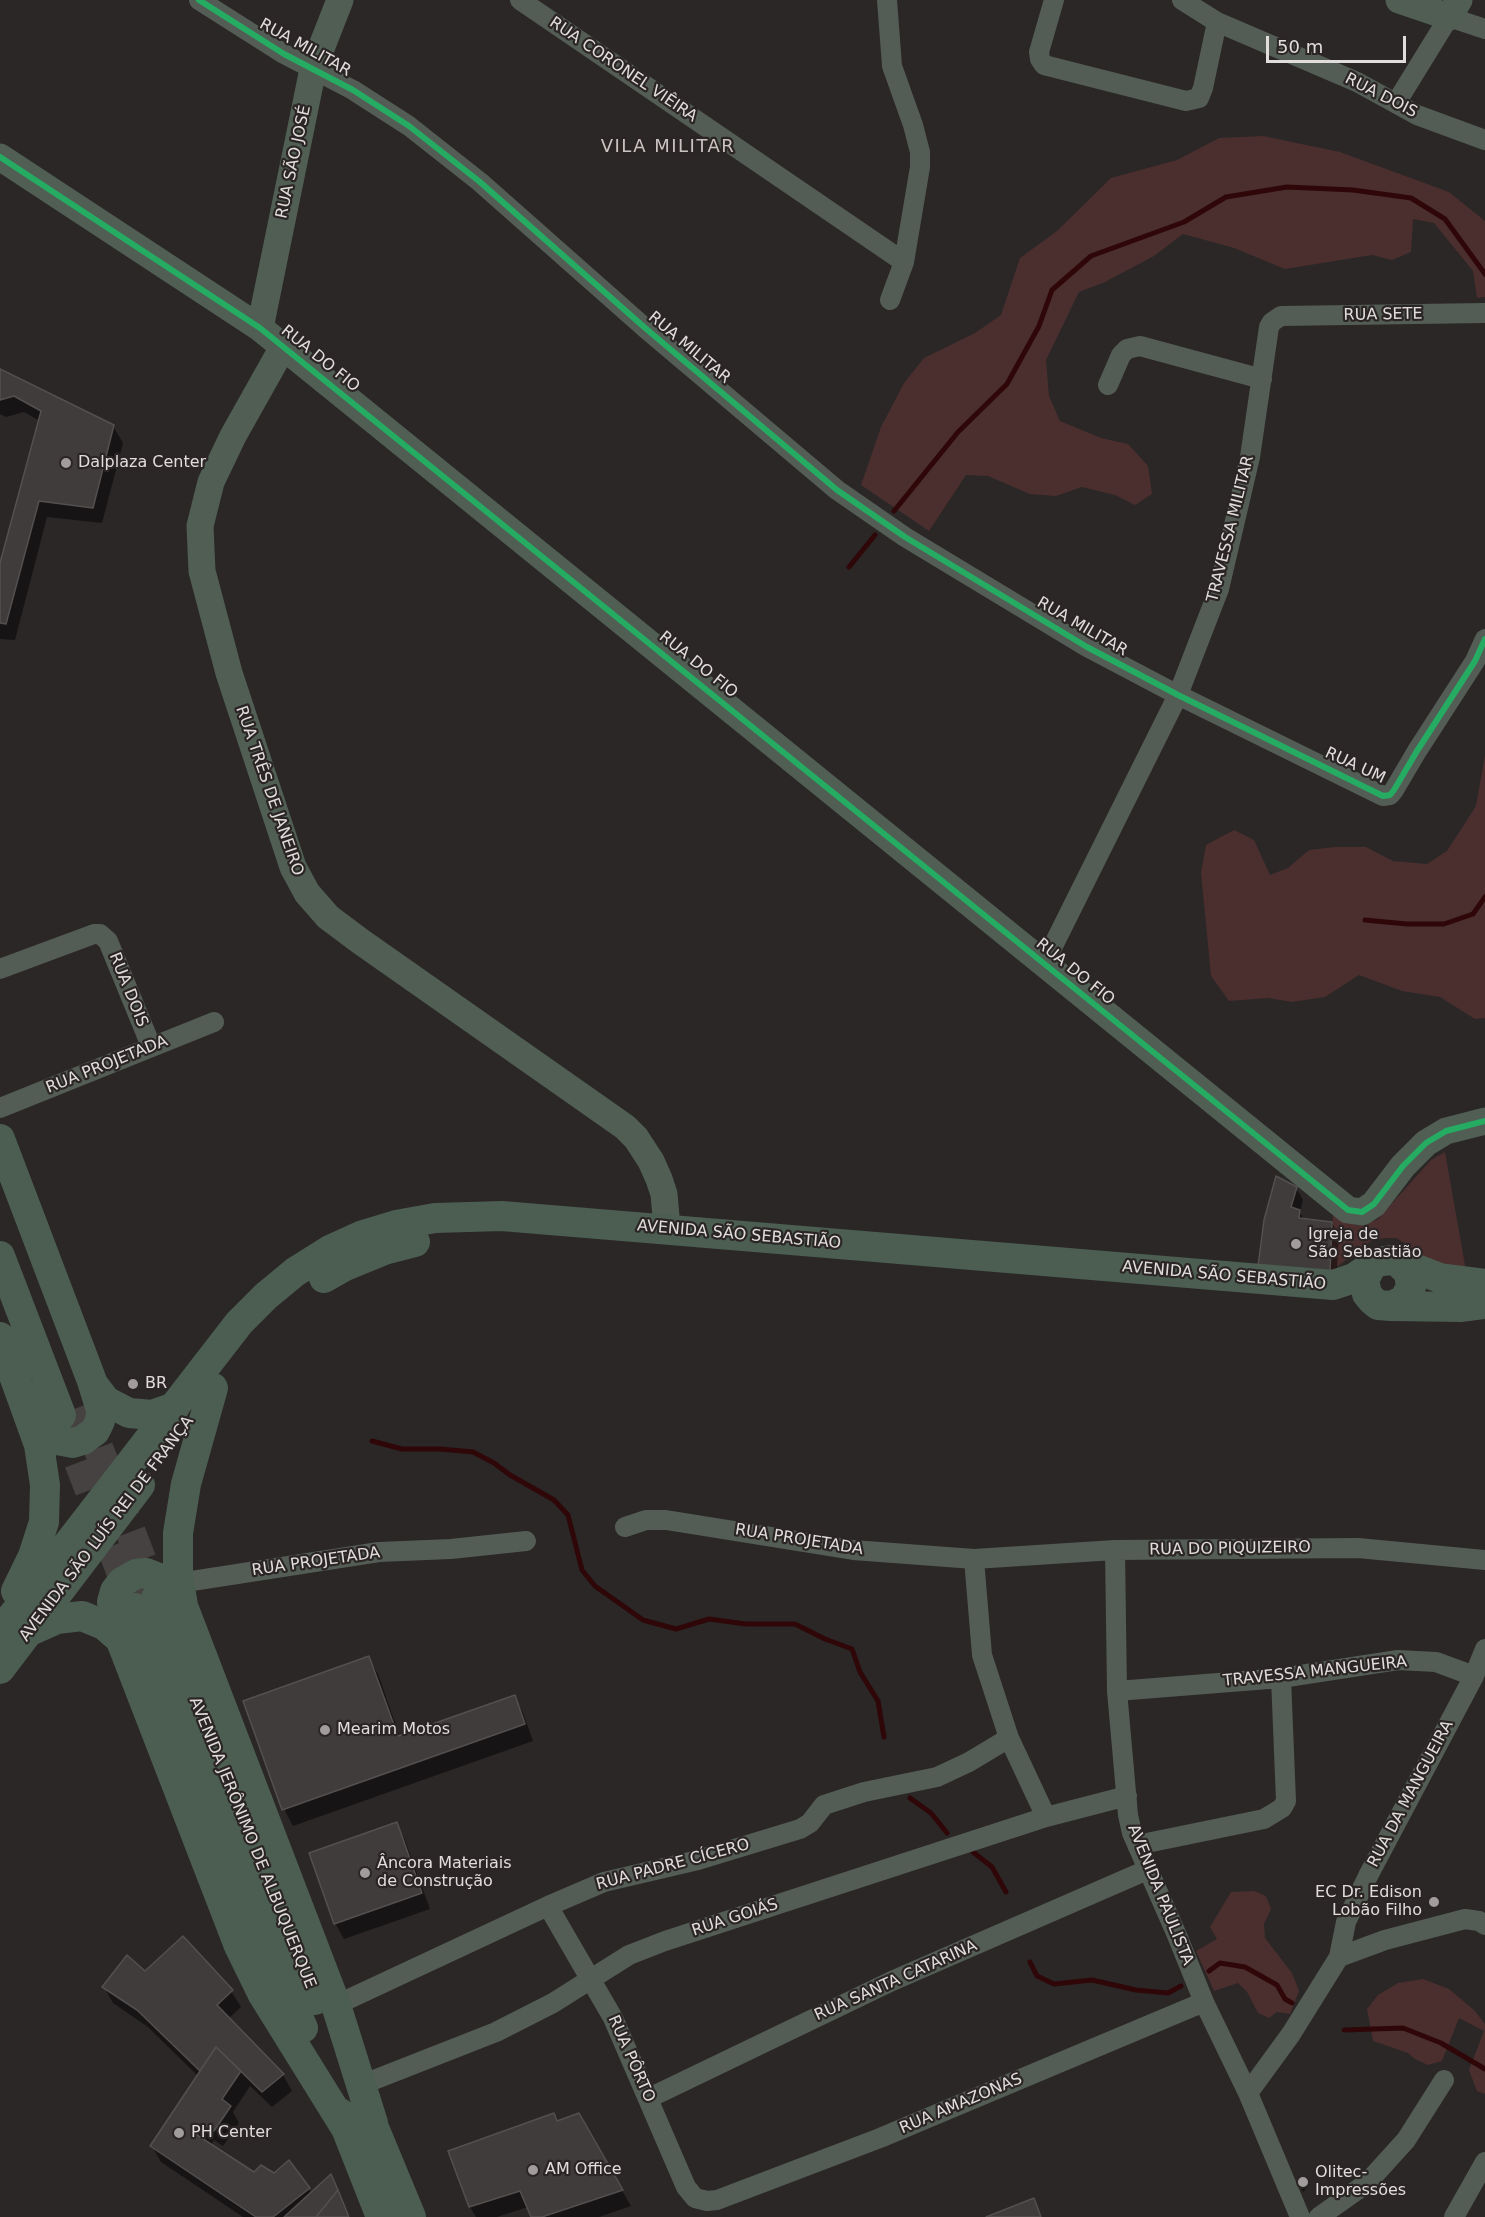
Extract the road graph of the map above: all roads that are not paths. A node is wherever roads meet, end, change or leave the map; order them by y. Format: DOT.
graph roads {
  1 [pos="199,0"];
  2 [pos="340,0"];
  3 [pos="519,0"];
  4 [pos="887,0"];
  5 [pos="1054,0"];
  6 [pos="1182,0"];
  7 [pos="1399,0"];
  8 [pos="1454,9"];
  9 [pos="1217,22"];
  10 [pos="1485,29"];
  11 [pos="313,69"];
  12 [pos="1396,103"];
  13 [pos="1485,140"];
  14 [pos="0,157"];
  15 [pos="904,262"];
  16 [pos="890,300"];
  17 [pos="1485,313"];
  18 [pos="1281,316"];
  19 [pos="260,328"];
  20 [pos="283,347"];
  21 [pos="1262,379"];
  22 [pos="1108,385"];
  23 [pos="1485,639"];
  24 [pos="1178,695"];
  25 [pos="1044,964"];
  26 [pos="0,969"];
  27 [pos="214,1022"];
  28 [pos="151,1046"];
  29 [pos="0,1108"];
  30 [pos="1485,1121"];
  31 [pos="0,1139"];
  32 [pos="0,1194"];
  33 [pos="667,1228"];
  34 [pos="0,1256"];
  35 [pos="1384,1264"];
  36 [pos="1485,1284"];
  37 [pos="1485,1304"];
  38 [pos="1388,1306"];
  39 [pos="0,1337"];
  40 [pos="213,1388"];
  41 [pos="20,1391"];
  42 [pos="78,1401"];
  43 [pos="174,1407"];
  44 [pos="625,1527"];
  45 [pos="526,1541"];
  46 [pos="1115,1550"];
  47 [pos="974,1559"];
  48 [pos="1485,1560"];
  49 [pos="163,1599"];
  50 [pos="0,1620"];
  51 [pos="14,1632"];
  52 [pos="123,1646"];
  53 [pos="1485,1649"];
  54 [pos="0,1669"];
  55 [pos="1474,1676"];
  56 [pos="1281,1678"];
  57 [pos="1117,1691"];
  58 [pos="1009,1738"];
  59 [pos="1127,1796"];
  60 [pos="1046,1816"];
  61 [pos="1137,1845"];
  62 [pos="1147,1870"];
  63 [pos="548,1906"];
  64 [pos="1483,1919"];
  65 [pos="1339,1957"];
  66 [pos="590,1979"];
  67 [pos="1204,2002"];
  68 [pos="336,2005"];
  69 [pos="1444,2080"];
  70 [pos="361,2085"];
  71 [pos="1248,2093"];
  72 [pos="649,2098"];
  73 [pos="360,2126"];
  74 [pos="1485,2162"];
  75 [pos="717,2200"];
  76 [pos="381,2217"];
  77 [pos="411,2217"];
  78 [pos="1300,2217"];
  79 [pos="1319,2217"];
  80 [pos="1454,2217"];
  1 -- 11 [label="street, RUA MILITAR"];
  2 -- 11 [label="street, RUA SÃO JOSÉ"];
  3 -- 15 [label="street, RUA CORONEL VIÊIRA"];
  4 -- 15 [label="street"];
  5 -- 9 [label="street"];
  6 -- 9 [label="street, RUA DOIS"];
  7 -- 8 [label="street"];
  8 -- 10 [label="street"];
  8 -- 12 [label="street"];
  9 -- 12 [label="street, RUA DOIS"];
  11 -- 19 [label="street, RUA SÃO JOSÉ"];
  11 -- 24 [label="street, RUA MILITAR"];
  12 -- 13 [label="street, RUA DOIS"];
  14 -- 19 [label="street, RUA DO FIO"];
  15 -- 16 [label="street"];
  17 -- 18 [label="street, RUA SETE"];
  18 -- 21 [label="street, TRAVESSA MILITAR"];
  19 -- 20 [label="street, RUA DO FIO"];
  20 -- 25 [label="street, RUA DO FIO"];
  20 -- 33 [label="street, RUA TRÊS DE JANEIRO"];
  21 -- 22 [label="street"];
  21 -- 24 [label="street, TRAVESSA MILITAR"];
  23 -- 24 [label="street, RUA UM"];
  24 -- 25 [label="street, TRAVESSA MILITAR"];
  25 -- 30 [label="street, RUA DO FIO"];
  26 -- 28 [label="street, RUA DOIS"];
  27 -- 28 [label="street, RUA PROJETADA"];
  28 -- 29 [label="street, RUA PROJETADA"];
  31 -- 42 [label="main road"];
  32 -- 42 [label="main road"];
  33 -- 35 [label="main road, AVENIDA SÃO SEBASTIÃO"];
  33 -- 43 [label="main road, AVENIDA SÃO SEBASTIÃO"];
  34 -- 42 [label="main road"];
  35 -- 36 [label="main road"];
  35 -- 38 [label="main road"];
  37 -- 38 [label="main road, AVENIDA SÃO SEBASTIÃO"];
  38 -- 40 [label="main road, AVENIDA SÃO SEBASTIÃO"];
  39 -- 41 [label="main road"];
  40 -- 49 [label="main road"];
  40 -- 51 [label="main road, AVENIDA SÃO LUÍS REI DE FRANÇA"];
  41 -- 42 [label="main road"];
  41 -- 50 [label="main road"];
  42 -- 43 [label="main road"];
  43 -- 51 [label="main road, AVENIDA SÃO LUÍS REI DE FRANÇA"];
  44 -- 47 [label="street, RUA PROJETADA"];
  45 -- 49 [label="street, RUA PROJETADA"];
  46 -- 47 [label="street, RUA DO PIQUIZEIRO"];
  46 -- 48 [label="street, RUA DO PIQUIZEIRO"];
  46 -- 57 [label="street, AVENIDA PAULISTA"];
  47 -- 58 [label="street"];
  49 -- 52 [label="main road"];
  49 -- 68 [label="main road"];
  49 -- 73 [label="main road, AVENIDA JERÔNIMO DE ALBUQUERQUE"];
  51 -- 52 [label="main road"];
  51 -- 54 [label="main road, AVENIDA SÃO LUÍS REI DE FRANÇA"];
  52 -- 73 [label="main road"];
  53 -- 55 [label="street, RUA DA MANGUEIRA"];
  55 -- 56 [label="street, TRAVESSA MANGUEIRA"];
  55 -- 65 [label="street, RUA DA MANGUEIRA"];
  56 -- 57 [label="street, TRAVESSA MANGUEIRA"];
  56 -- 61 [label="street"];
  57 -- 59 [label="street, AVENIDA PAULISTA"];
  58 -- 60 [label="street"];
  58 -- 63 [label="street, RUA PADRE CÍCERO"];
  59 -- 60 [label="street, RUA GOIÁS"];
  59 -- 61 [label="street, AVENIDA PAULISTA"];
  60 -- 66 [label="street, RUA GOIÁS"];
  61 -- 62 [label="street, AVENIDA PAULISTA"];
  62 -- 67 [label="street, AVENIDA PAULISTA"];
  62 -- 72 [label="street, RUA SANTA CATARINA"];
  63 -- 66 [label="street, RUA PÔRTO"];
  63 -- 68 [label="street, RUA PADRE CÍCERO"];
  64 -- 65 [label="street"];
  65 -- 71 [label="street, RUA DA MANGUEIRA"];
  66 -- 70 [label="street, RUA GOIÁS"];
  66 -- 72 [label="street, RUA PÔRTO"];
  67 -- 71 [label="street, AVENIDA PAULISTA"];
  67 -- 75 [label="street, RUA AMAZONAS"];
  68 -- 70 [label="main road"];
  69 -- 79 [label="street"];
  70 -- 73 [label="main road"];
  71 -- 78 [label="street, AVENIDA PAULISTA"];
  72 -- 75 [label="street, RUA PÔRTO"];
  73 -- 76 [label="main road, AVENIDA JERÔNIMO DE ALBUQUERQUE"];
  73 -- 77 [label="main road, AVENIDA JERÔNIMO DE ALBUQUERQUE"];
  74 -- 80 [label="street"];
}
